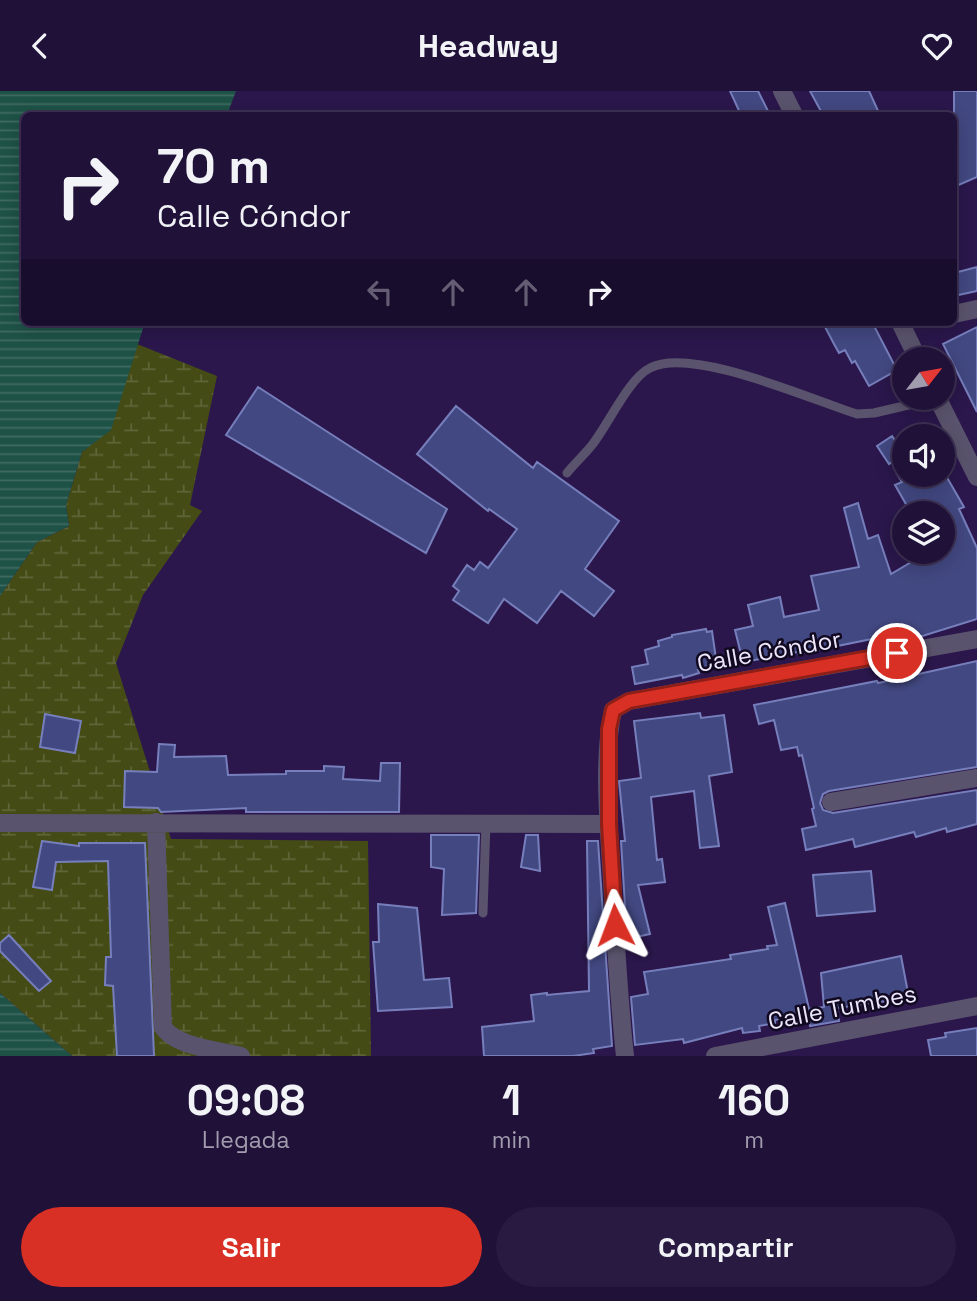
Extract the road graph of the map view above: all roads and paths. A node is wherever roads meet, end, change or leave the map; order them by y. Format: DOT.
graph roads {
  1 [pos="782,91"];
  2 [pos="792,112"];
  3 [pos="977,309"];
  4 [pos="957,313"];
  5 [pos="908,326"];
  6 [pos="914,347"];
  7 [pos="892,409"];
  8 [pos="944,410"];
  9 [pos="567,473"];
  10 [pos="977,477"];
  11 [pos="977,639"];
  12 [pos="977,778"];
  13 [pos="831,802"];
  14 [pos="156,822"];
  15 [pos="0,823"];
  16 [pos="486,823"];
  17 [pos="609,824"];
  18 [pos="483,913"];
  19 [pos="977,1006"];
  20 [pos="241,1056"];
  21 [pos="625,1056"];
  22 [pos="715,1056"];
  1 -- 2 [label="street"];
  3 -- 4 [label="street"];
  5 -- 6 [label="street"];
  7 -- 9 [label="lane"];
  8 -- 10 [label="street"];
  11 -- 17 [label="street, Calle Cóndor"];
  12 -- 13 [label="street"];
  14 -- 15 [label="street"];
  14 -- 16 [label="street"];
  14 -- 20 [label="street"];
  16 -- 17 [label="street"];
  16 -- 18 [label="lane"];
  17 -- 21 [label="street"];
  19 -- 22 [label="street, Calle Tumbes"];
}
